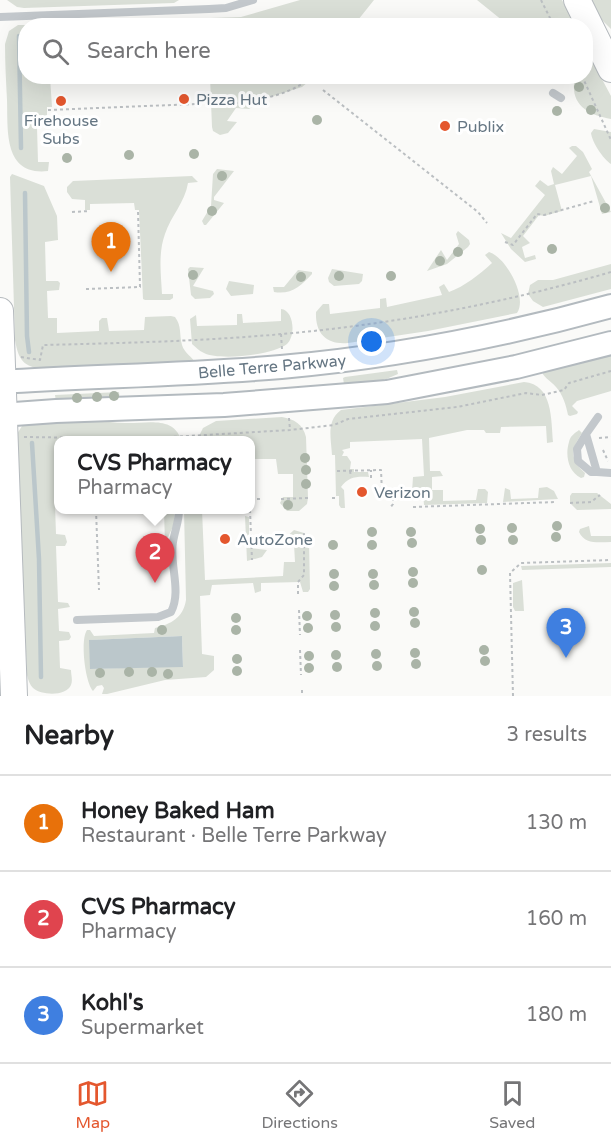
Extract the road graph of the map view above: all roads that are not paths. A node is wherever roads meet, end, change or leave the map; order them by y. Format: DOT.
graph roads {
  1 [pos="253,0"];
  2 [pos="577,0"];
  3 [pos="0,16"];
  4 [pos="586,18"];
  5 [pos="593,32"];
  6 [pos="611,69"];
  7 [pos="611,306"];
  8 [pos="0,311"];
  9 [pos="611,343"];
  10 [pos="1,382"];
  11 [pos="2,415"];
  12 [pos="598,417"];
  13 [pos="586,434"];
  14 [pos="611,471"];
  15 [pos="597,472"];
  16 [pos="179,514"];
  17 [pos="77,620"];
  18 [pos="14,696"];
  1 -- 3 [label="lane"];
  2 -- 4 [label="main road"];
  5 -- 6 [label="main road"];
  7 -- 10 [label="main road, Belle Terre Parkway"];
  8 -- 10 [label="main road"];
  9 -- 11 [label="main road, Belle Terre Parkway"];
  10 -- 11 [label="main road"];
  11 -- 18 [label="main road"];
  12 -- 13 [label="lane"];
  13 -- 15 [label="lane"];
  13 -- 15 [label="lane"];
  14 -- 15 [label="lane"];
  16 -- 17 [label="lane"];
}
